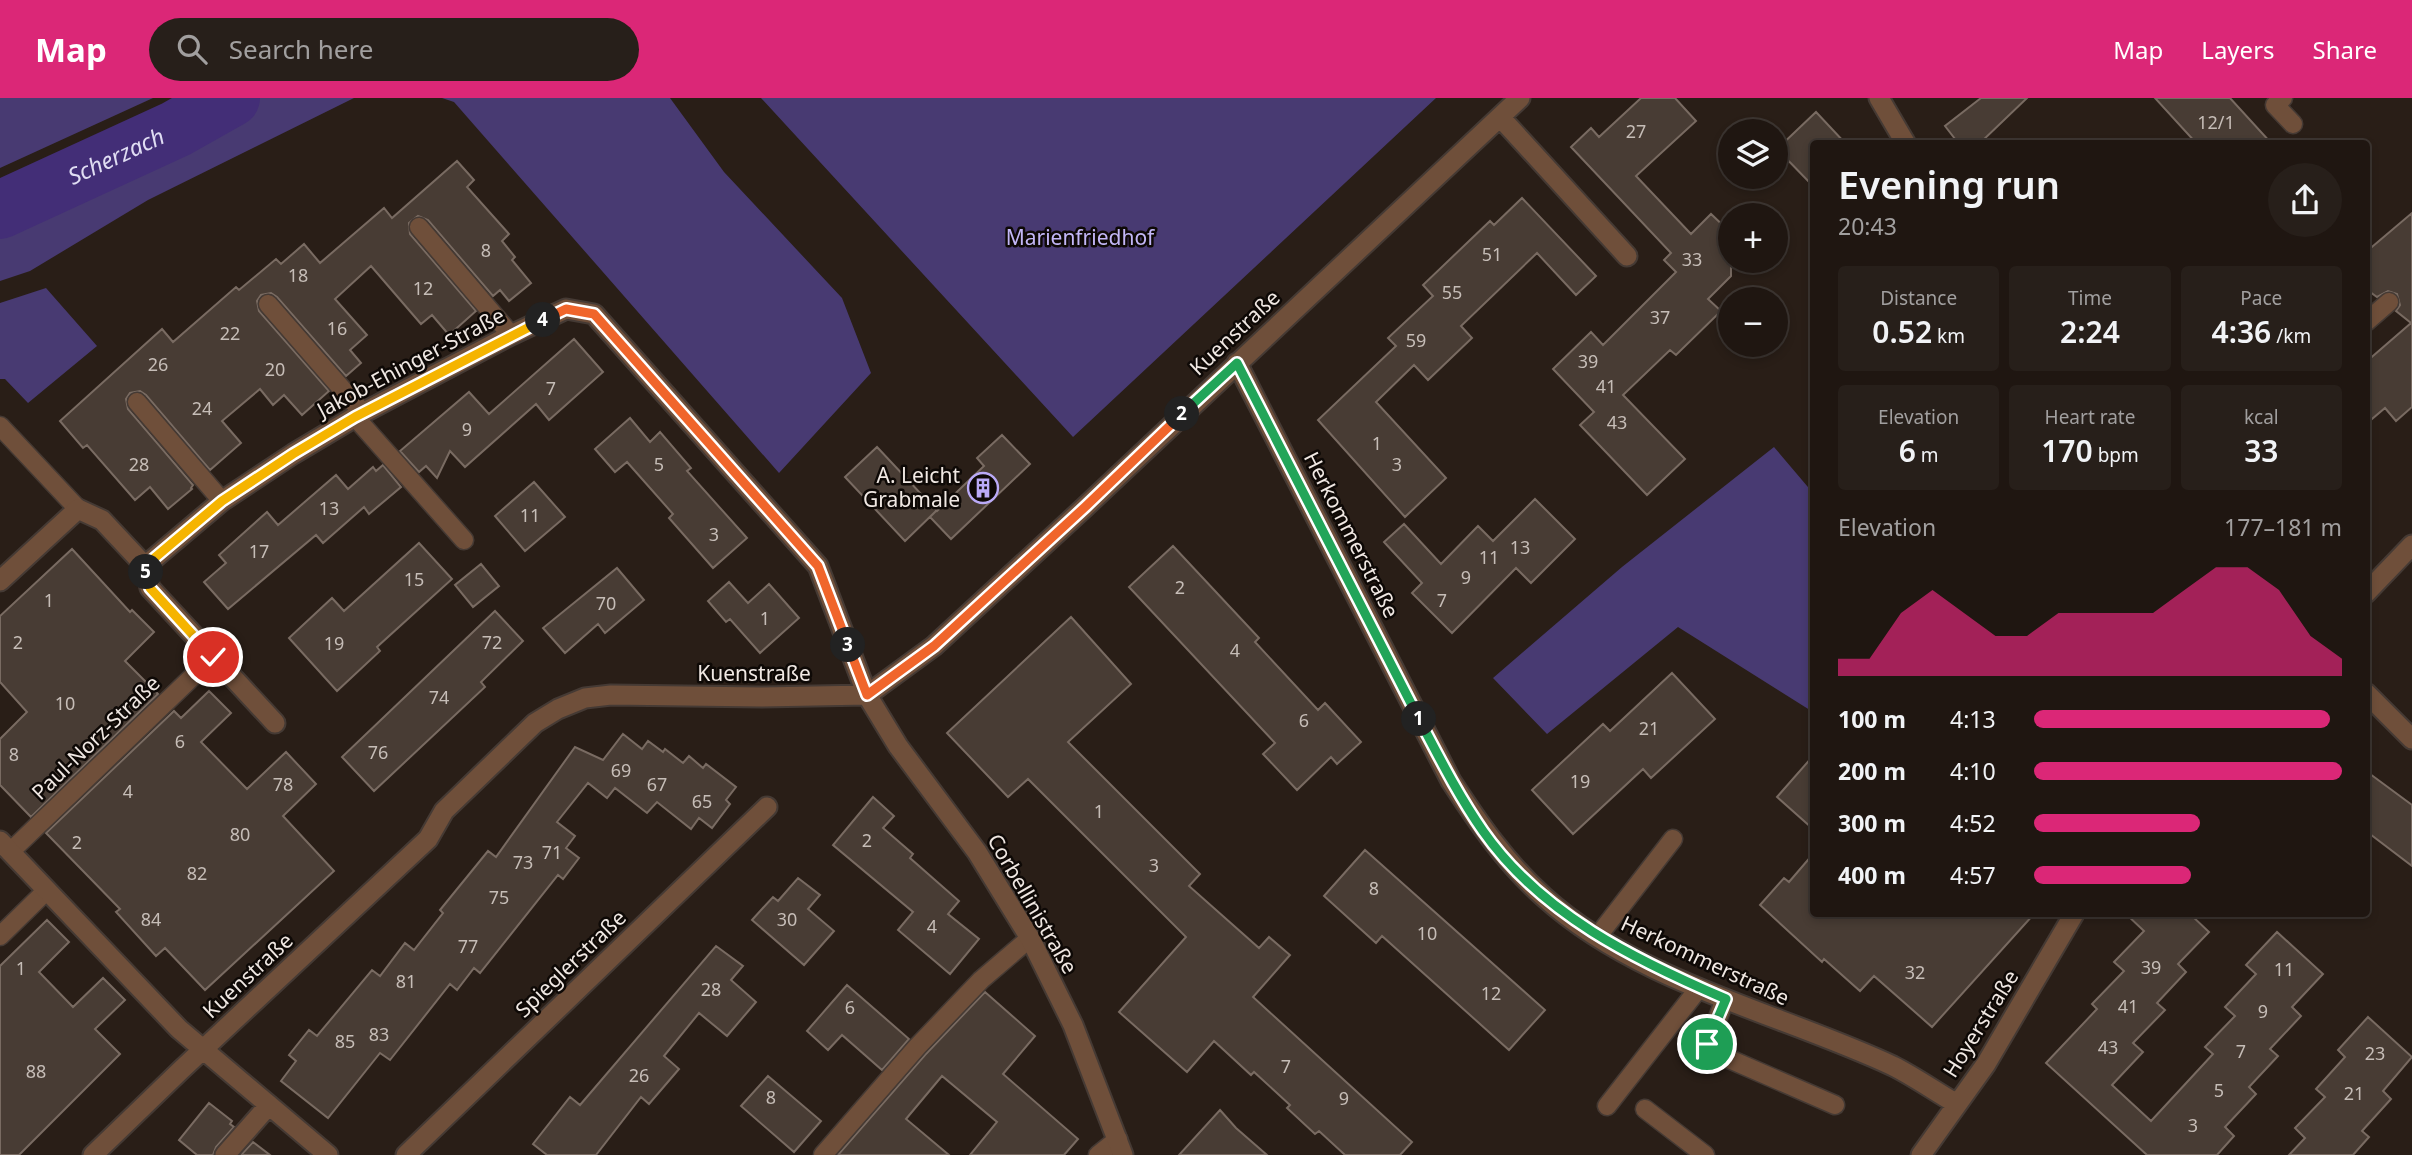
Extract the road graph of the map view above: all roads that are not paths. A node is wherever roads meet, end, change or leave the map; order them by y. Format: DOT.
graph roads {
  1 [pos="1520,98"];
  2 [pos="1879,98"];
  3 [pos="2283,98"];
  4 [pos="1500,117"];
  5 [pos="2293,124"];
  6 [pos="1904,140"];
  7 [pos="419,227"];
  8 [pos="1627,256"];
  9 [pos="2389,302"];
  10 [pos="268,304"];
  11 [pos="2370,319"];
  12 [pos="511,335"];
  13 [pos="1237,363"];
  14 [pos="137,402"];
  15 [pos="359,415"];
  16 [pos="0,426"];
  17 [pos="222,501"];
  18 [pos="78,509"];
  19 [pos="464,540"];
  20 [pos="2412,545"];
  21 [pos="145,566"];
  22 [pos="0,581"];
  23 [pos="2370,589"];
  24 [pos="213,657"];
  25 [pos="867,695"];
  26 [pos="2370,697"];
  27 [pos="275,723"];
  28 [pos="2412,738"];
  29 [pos="767,807"];
  30 [pos="1673,839"];
  31 [pos="5,847"];
  32 [pos="46,891"];
  33 [pos="2072,917"];
  34 [pos="0,936"];
  35 [pos="1598,936"];
  36 [pos="1030,938"];
  37 [pos="1699,988"];
  38 [pos="1726,999"];
  39 [pos="202,1050"];
  40 [pos="1957,1104"];
  41 [pos="268,1105"];
  42 [pos="1835,1105"];
  43 [pos="1607,1106"];
  44 [pos="1645,1110"];
  45 [pos="1120,1147"];
  46 [pos="93,1155"];
  47 [pos="225,1155"];
  48 [pos="328,1155"];
  49 [pos="406,1155"];
  50 [pos="823,1155"];
  51 [pos="1098,1155"];
  52 [pos="1705,1155"];
  53 [pos="1921,1155"];
  1 -- 4 [label="street, Kuenstraße"];
  2 -- 6 [label="street"];
  3 -- 5 [label="lane"];
  4 -- 8 [label="street"];
  4 -- 13 [label="street, Kuenstraße"];
  7 -- 12 [label="lane"];
  9 -- 11 [label="lane"];
  10 -- 15 [label="lane"];
  12 -- 15 [label="street, Jakob-Ehinger-Straße"];
  12 -- 25 [label="street, Jakob-Ehinger-Straße"];
  13 -- 25 [label="street, Kuenstraße"];
  13 -- 35 [label="street, Herkommerstraße"];
  14 -- 17 [label="lane"];
  15 -- 17 [label="street, Jakob-Ehinger-Straße"];
  15 -- 19 [label="lane"];
  16 -- 18 [label="lane"];
  17 -- 21 [label="street, Jakob-Ehinger-Straße"];
  18 -- 21 [label="street"];
  18 -- 22 [label="street"];
  20 -- 23 [label="street"];
  21 -- 24 [label="street"];
  24 -- 27 [label="street"];
  24 -- 31 [label="lane, Paul-Norz-Straße"];
  25 -- 36 [label="street, Corbellinistraße"];
  25 -- 39 [label="street, Kuenstraße"];
  26 -- 28 [label="street"];
  29 -- 49 [label="street, Spieglerstraße"];
  30 -- 35 [label="lane"];
  31 -- 32 [label="street, Paul-Norz-Straße"];
  32 -- 34 [label="lane"];
  32 -- 39 [label="street, Paul-Norz-Straße"];
  33 -- 40 [label="street, Hoyerstraße"];
  35 -- 37 [label="street, Herkommerstraße"];
  36 -- 45 [label="street, Corbellinistraße"];
  36 -- 50 [label="lane"];
  37 -- 38 [label="street, Herkommerstraße"];
  37 -- 43 [label="lane"];
  38 -- 40 [label="street, Herkommerstraße"];
  38 -- 42 [label="lane"];
  39 -- 41 [label="street"];
  39 -- 46 [label="street, Kuenstraße"];
  40 -- 53 [label="street, Hoyerstraße"];
  41 -- 47 [label="street"];
  41 -- 48 [label="street"];
  44 -- 52 [label="lane"];
  45 -- 51 [label="lane"];
}
